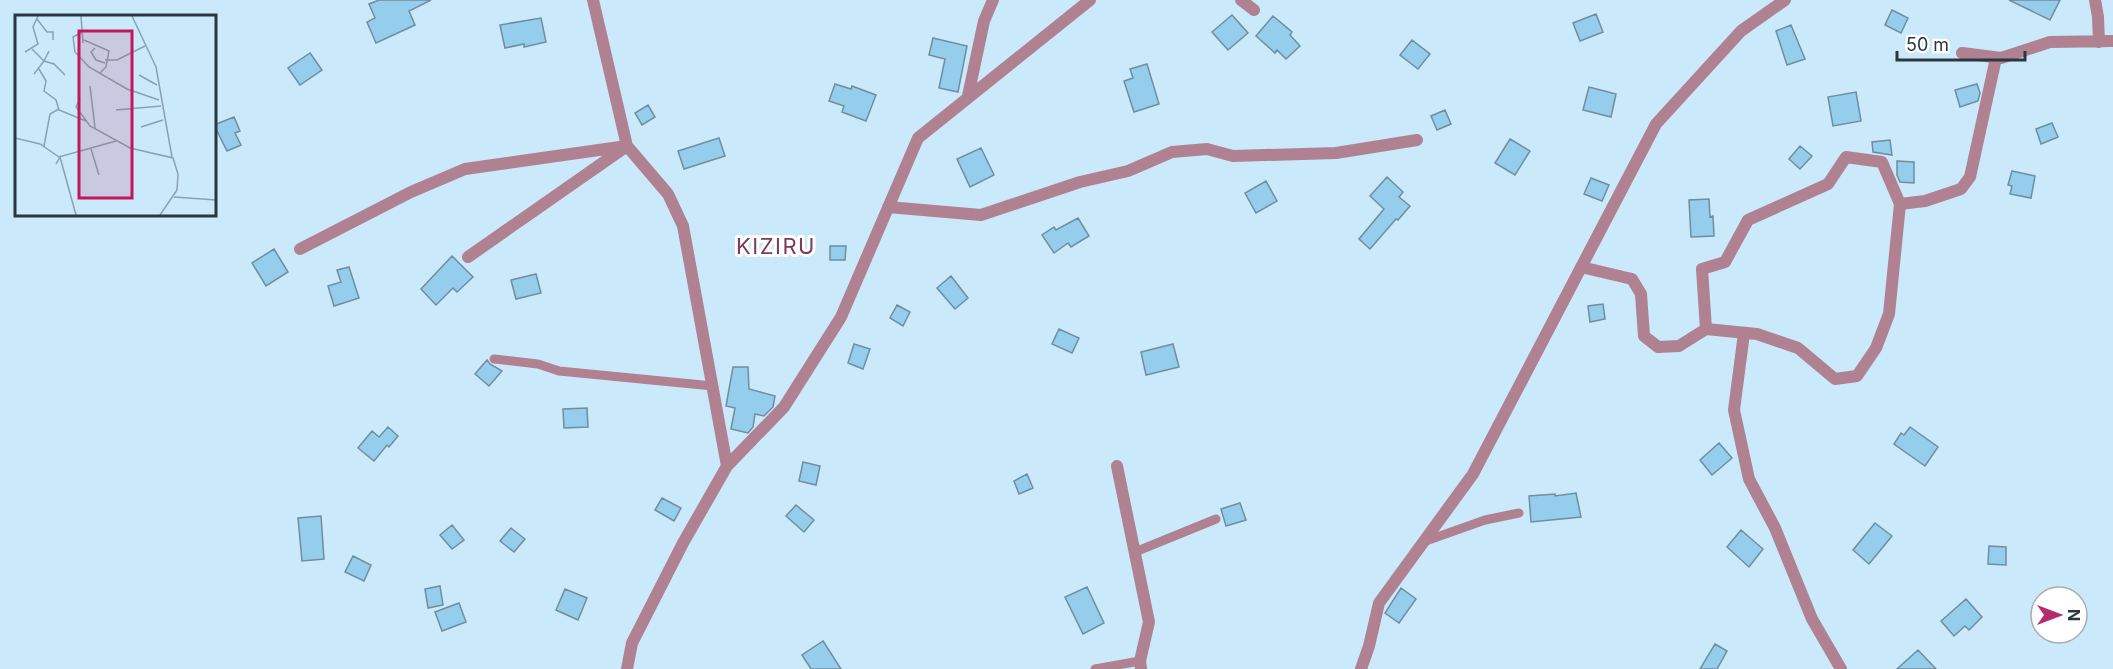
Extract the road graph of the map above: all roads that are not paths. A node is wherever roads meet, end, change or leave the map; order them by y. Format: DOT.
graph roads {
  1 [pos="593,0"];
  2 [pos="993,0"];
  3 [pos="1090,0"];
  4 [pos="1241,0"];
  5 [pos="1785,0"];
  6 [pos="2095,0"];
  7 [pos="1254,10"];
  8 [pos="2113,41"];
  9 [pos="2099,42"];
  10 [pos="1962,52"];
  11 [pos="1996,58"];
  12 [pos="968,96"];
  13 [pos="1417,140"];
  14 [pos="627,146"];
  15 [pos="1900,204"];
  16 [pos="888,207"];
  17 [pos="300,249"];
  18 [pos="468,257"];
  19 [pos="1581,267"];
  20 [pos="1706,329"];
  21 [pos="1744,333"];
  22 [pos="494,359"];
  23 [pos="713,386"];
  24 [pos="727,466"];
  25 [pos="1117,466"];
  26 [pos="1519,513"];
  27 [pos="1216,519"];
  28 [pos="1423,542"];
  29 [pos="1135,552"];
  30 [pos="1141,665"];
  31 [pos="627,669"];
  32 [pos="1095,669"];
  33 [pos="1361,669"];
  34 [pos="1841,669"];
  1 -- 14 [label="street"];
  2 -- 12 [label="street"];
  3 -- 12 [label="street"];
  4 -- 7 [label="street"];
  5 -- 19 [label="street"];
  6 -- 9 [label="street"];
  8 -- 9 [label="street"];
  9 -- 11 [label="street"];
  10 -- 11 [label="street"];
  11 -- 15 [label="street"];
  12 -- 16 [label="street"];
  13 -- 16 [label="street"];
  14 -- 17 [label="street"];
  14 -- 18 [label="street"];
  14 -- 23 [label="street"];
  15 -- 20 [label="street"];
  15 -- 21 [label="street"];
  16 -- 24 [label="street"];
  19 -- 20 [label="street"];
  19 -- 28 [label="street"];
  20 -- 21 [label="street"];
  21 -- 34 [label="street"];
  22 -- 23 [label="lane"];
  23 -- 24 [label="street"];
  24 -- 31 [label="street"];
  25 -- 29 [label="street"];
  26 -- 28 [label="lane"];
  27 -- 29 [label="lane"];
  28 -- 33 [label="street"];
  29 -- 30 [label="street"];
  30 -- 32 [label="lane"];
}
